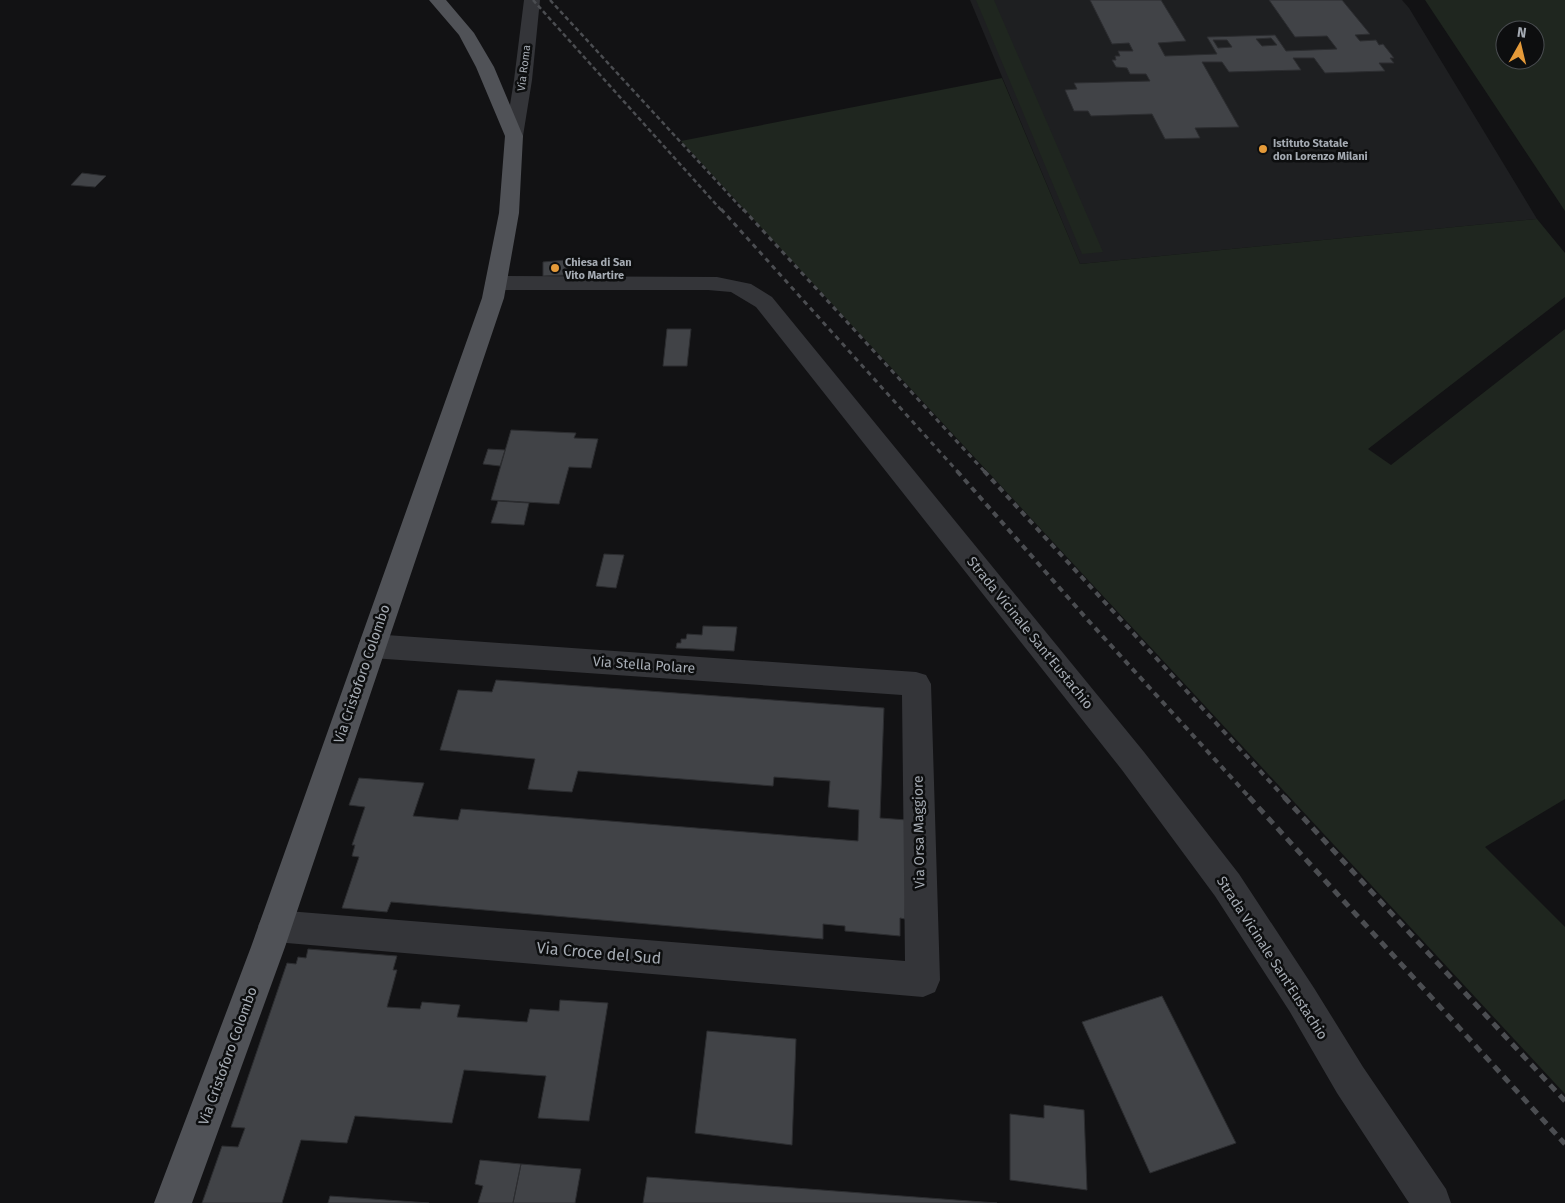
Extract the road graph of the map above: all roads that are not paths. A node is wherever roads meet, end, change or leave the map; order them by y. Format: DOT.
graph roads {
  1 [pos="436,0"];
  2 [pos="532,0"];
  3 [pos="514,136"];
  4 [pos="496,283"];
  5 [pos="372,646"];
  6 [pos="916,684"];
  7 [pos="275,926"];
  8 [pos="923,980"];
  9 [pos="173,1203"];
  10 [pos="1432,1203"];
  1 -- 3 [label="main road"];
  2 -- 3 [label="street, Via Roma"];
  3 -- 4 [label="main road, Via Cristoforo Colombo"];
  4 -- 5 [label="main road, Via Cristoforo Colombo"];
  4 -- 10 [label="street, Strada Vicinale Sant'Eustachio"];
  5 -- 6 [label="street, Via Stella Polare"];
  5 -- 7 [label="main road, Via Cristoforo Colombo"];
  6 -- 8 [label="street, Via Orsa Maggiore"];
  7 -- 8 [label="street, Via Croce del Sud"];
  7 -- 9 [label="main road, Via Cristoforo Colombo"];
}
